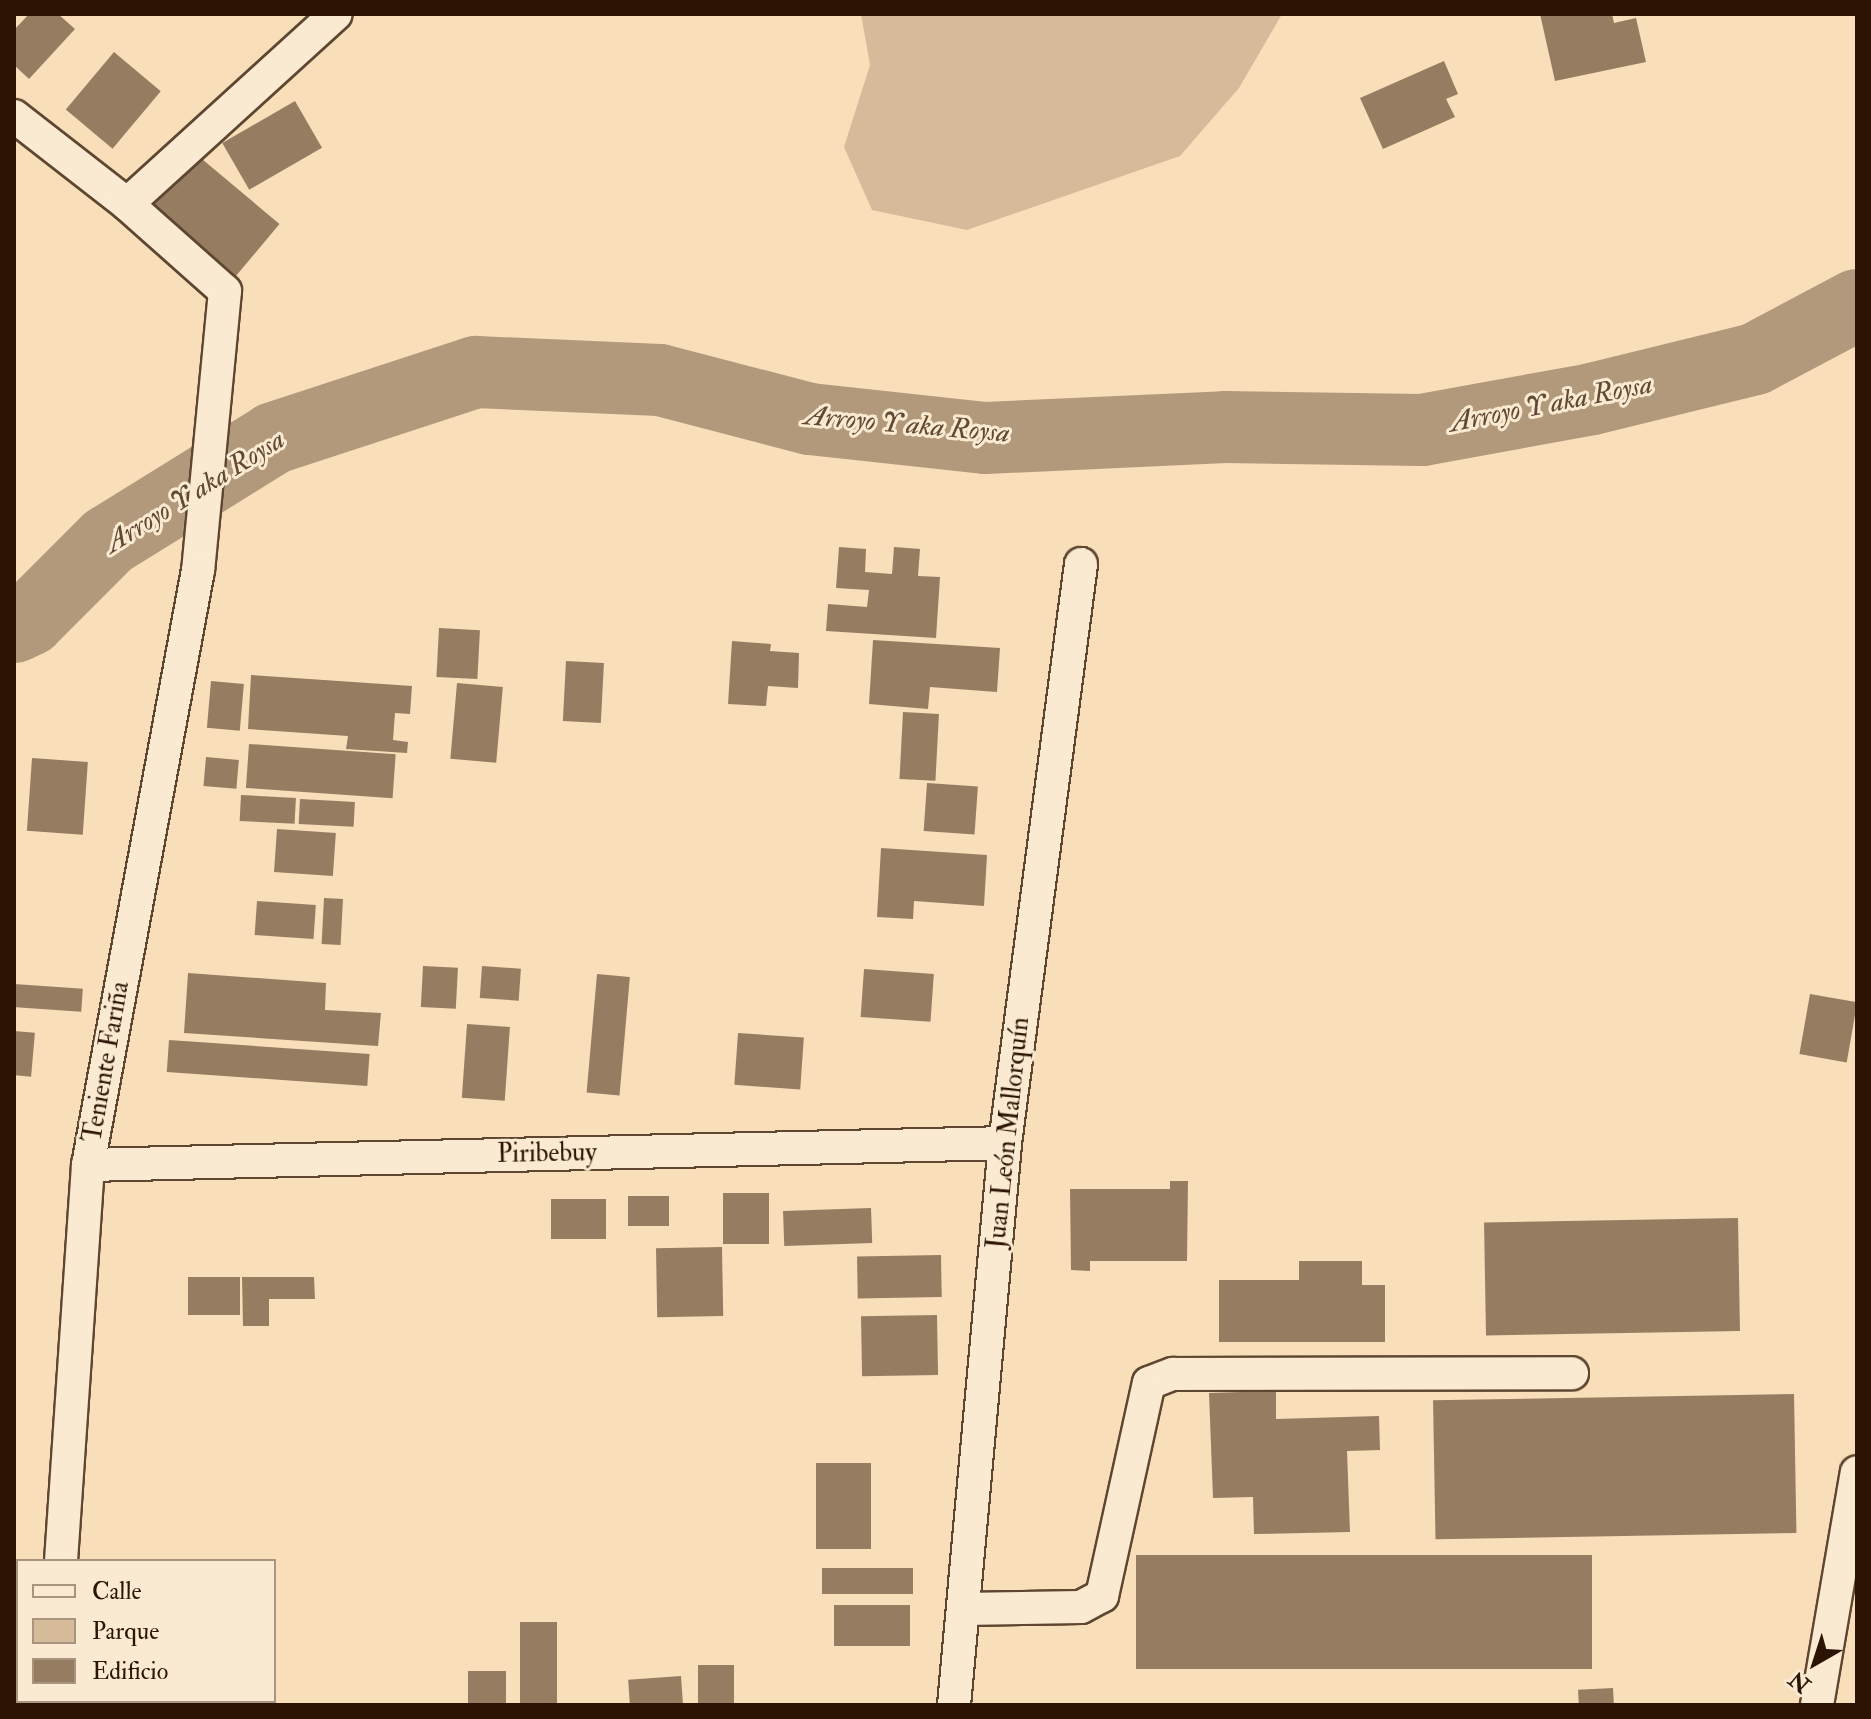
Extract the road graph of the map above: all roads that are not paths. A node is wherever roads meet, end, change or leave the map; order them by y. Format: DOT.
graph roads {
  1 [pos="336,14"];
  2 [pos="14,116"];
  3 [pos="127,204"];
  4 [pos="1081,564"];
  5 [pos="1005,1143"];
  6 [pos="88,1165"];
  7 [pos="1572,1373"];
  8 [pos="1857,1472"];
  9 [pos="61,1559"];
  10 [pos="963,1609"];
  11 [pos="954,1705"];
  12 [pos="1817,1705"];
  1 -- 3 [label="street"];
  2 -- 3 [label="street"];
  3 -- 6 [label="street, Teniente Fariña"];
  4 -- 5 [label="street, Juan León Mallorquín"];
  5 -- 6 [label="street, Piribebuy"];
  5 -- 10 [label="street, Juan León Mallorquín"];
  6 -- 9 [label="street, Teniente Fariña"];
  7 -- 10 [label="street"];
  8 -- 12 [label="street"];
  10 -- 11 [label="street, Juan León Mallorquín"];
}
